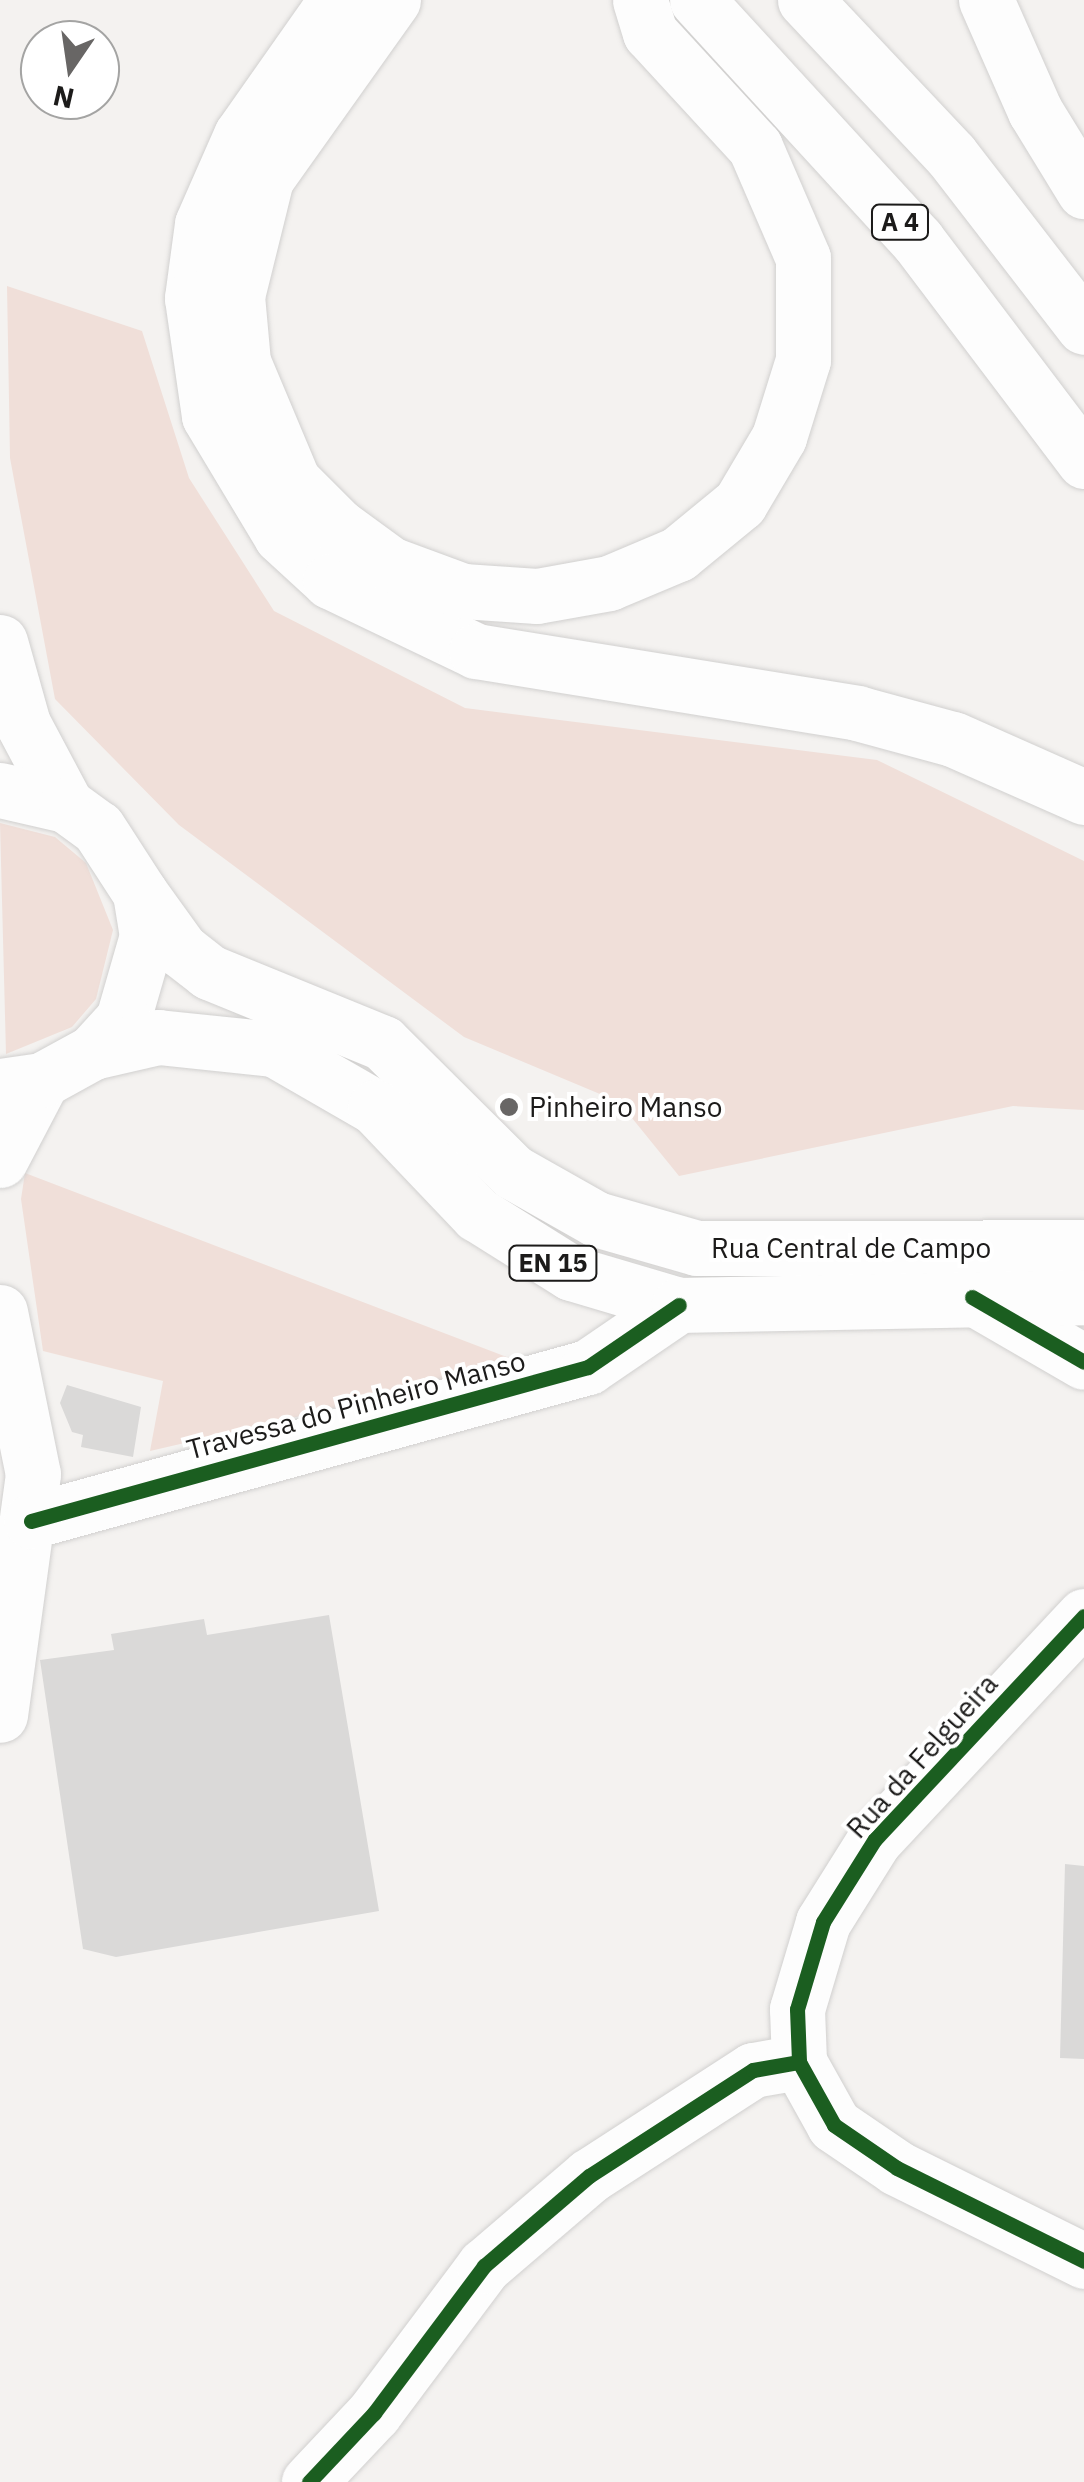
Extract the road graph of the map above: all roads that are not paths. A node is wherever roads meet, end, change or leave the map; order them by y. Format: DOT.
graph roads {
  1 [pos="336,0"];
  2 [pos="640,0"];
  3 [pos="697,0"];
  4 [pos="805,0"];
  5 [pos="986,0"];
  6 [pos="392,2"];
  7 [pos="1084,191"];
  8 [pos="1084,327"];
  9 [pos="1084,461"];
  10 [pos="0,642"];
  11 [pos="0,790"];
  12 [pos="1084,797"];
  13 [pos="66,805"];
  14 [pos="140,893"];
  15 [pos="93,1052"];
  16 [pos="21,1083"];
  17 [pos="0,1160"];
  18 [pos="1084,1247"];
  19 [pos="972,1297"];
  20 [pos="1084,1297"];
  21 [pos="679,1305"];
  22 [pos="0,1312"];
  23 [pos="1084,1362"];
  24 [pos="30,1521"];
  25 [pos="1084,1616"];
  26 [pos="0,1715"];
  27 [pos="799,2062"];
  28 [pos="1084,2261"];
  29 [pos="309,2482"];
  1 -- 12 [label="main road"];
  2 -- 6 [label="main road"];
  3 -- 9 [label="main road, A 4"];
  4 -- 8 [label="main road"];
  5 -- 7 [label="main road"];
  10 -- 13 [label="main road"];
  11 -- 13 [label="main road, EN 15"];
  13 -- 14 [label="main road, EN 15"];
  14 -- 15 [label="main road, EN 15"];
  14 -- 18 [label="main road, Rua Central de Campo / EN 15"];
  15 -- 16 [label="main road, EN 15"];
  15 -- 21 [label="main road, Rua Central de Campo / EN 15"];
  16 -- 17 [label="main road"];
  19 -- 20 [label="main road, Rua Central de Campo / EN 15"];
  19 -- 21 [label="main road, Rua Central de Campo / EN 15"];
  19 -- 23 [label="main road"];
  21 -- 24 [label="main road, Travessa do Pinheiro Manso"];
  22 -- 24 [label="main road"];
  24 -- 26 [label="main road"];
  25 -- 27 [label="main road, Rua da Felgueira"];
  27 -- 28 [label="main road"];
  27 -- 29 [label="main road"];
}
